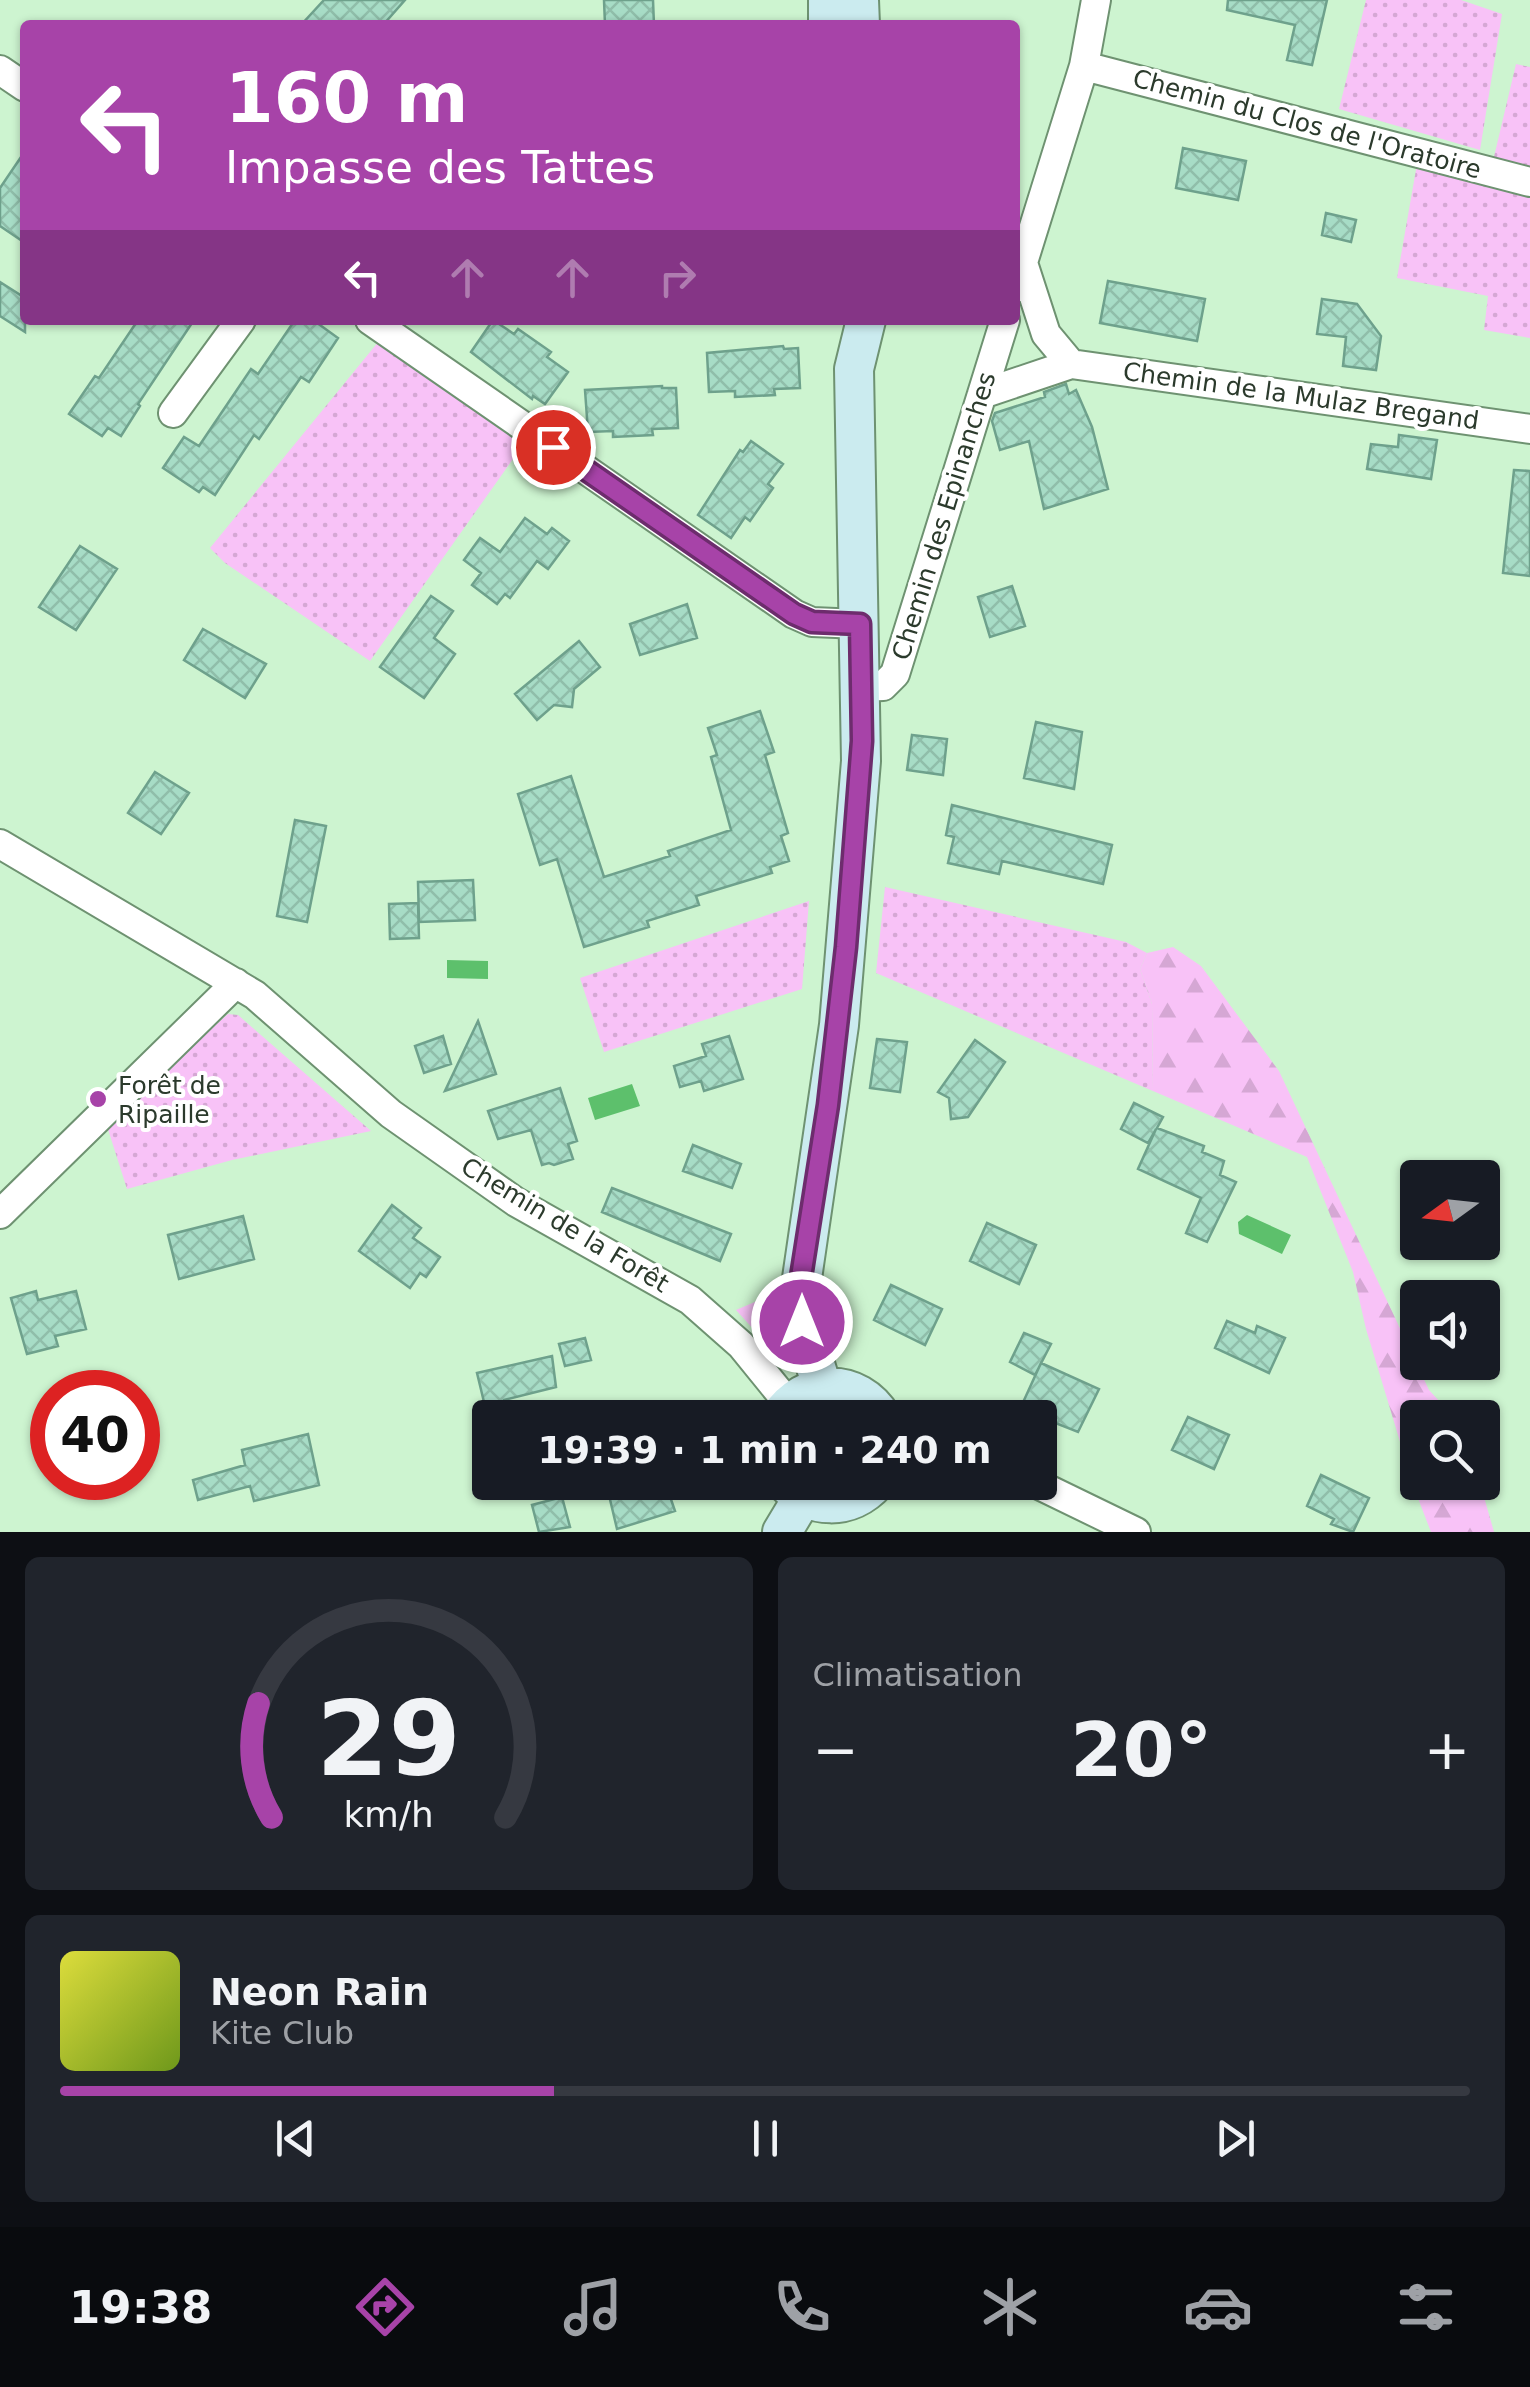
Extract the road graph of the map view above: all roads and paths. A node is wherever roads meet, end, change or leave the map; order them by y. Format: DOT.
graph roads {
  1 [pos="1096,0"];
  2 [pos="1084,66"];
  3 [pos="1530,182"];
  4 [pos="1020,272"];
  5 [pos="1020,277"];
  6 [pos="237,325"];
  7 [pos="377,325"];
  8 [pos="841,325"];
  9 [pos="865,325"];
  10 [pos="1003,325"];
  11 [pos="1071,364"];
  12 [pos="854,369"];
  13 [pos="982,394"];
  14 [pos="173,414"];
  15 [pos="1530,429"];
  16 [pos="860,624"];
  17 [pos="862,687"];
  18 [pos="0,844"];
  19 [pos="236,983"];
  20 [pos="0,1214"];
  21 [pos="794,1400"];
  22 [pos="797,1400"];
  23 [pos="805,1400"];
  24 [pos="867,1400"];
  25 [pos="1057,1494"];
  26 [pos="791,1500"];
  27 [pos="813,1500"];
  28 [pos="852,1500"];
  29 [pos="782,1532"];
  30 [pos="1136,1532"];
  1 -- 2 [label="street"];
  2 -- 3 [label="street, Chemin du Clos de l'Oratoire"];
  2 -- 4 [label="street"];
  5 -- 11 [label="street"];
  6 -- 14 [label="street"];
  7 -- 16 [label="street"];
  8 -- 12 [label="street"];
  9 -- 12 [label="street"];
  10 -- 13 [label="street, Chemin des Epinanches"];
  11 -- 13 [label="street, Chemin de la Mulaz Bregand"];
  11 -- 15 [label="street, Chemin de la Mulaz Bregand"];
  12 -- 16 [label="street"];
  13 -- 17 [label="street, Chemin des Epinanches"];
  16 -- 17 [label="street"];
  17 -- 22 [label="street"];
  18 -- 19 [label="street, Chemin de la Forêt"];
  19 -- 20 [label="street"];
  19 -- 21 [label="street, Chemin de la Forêt"];
  23 -- 24 [label="street"];
  25 -- 30 [label="street"];
  26 -- 29 [label="street"];
  27 -- 28 [label="street"];
}
